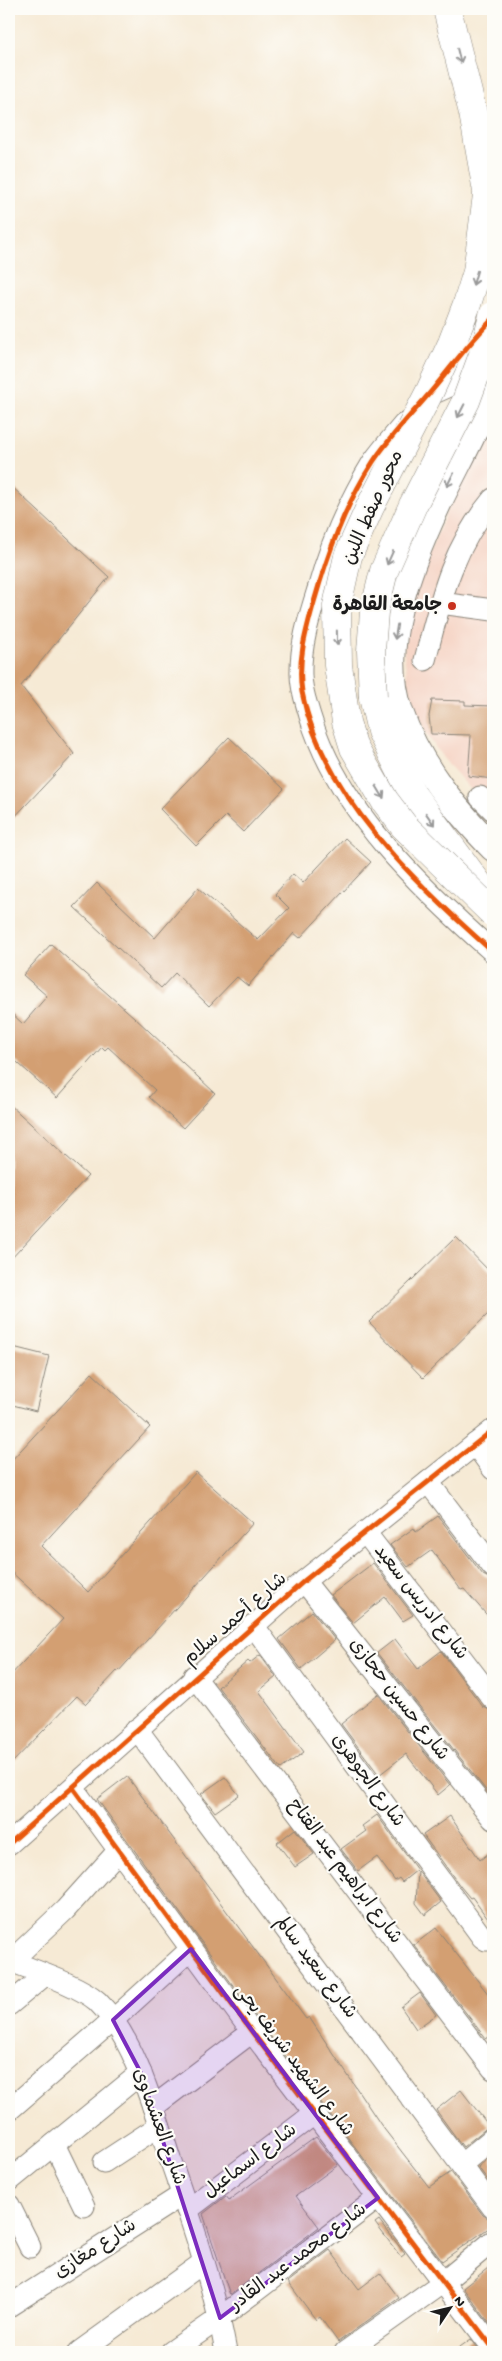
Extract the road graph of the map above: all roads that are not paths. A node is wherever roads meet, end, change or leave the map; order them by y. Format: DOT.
graph roads {
  1 [pos="447,9"];
  2 [pos="487,195"];
  3 [pos="493,223"];
  4 [pos="493,317"];
  5 [pos="493,363"];
  6 [pos="493,388"];
  7 [pos="430,392"];
  8 [pos="493,499"];
  9 [pos="440,603"];
  10 [pos="493,610"];
  11 [pos="425,660"];
  12 [pos="493,848"];
  13 [pos="493,904"];
  14 [pos="493,913"];
  15 [pos="493,952"];
  16 [pos="493,1430"];
  17 [pos="475,1444"];
  18 [pos="493,1469"];
  19 [pos="428,1482"];
  20 [pos="365,1532"];
  21 [pos="493,1567"];
  22 [pos="304,1581"];
  23 [pos="253,1625"];
  24 [pos="194,1676"];
  25 [pos="493,1699"];
  26 [pos="137,1729"];
  27 [pos="73,1788"];
  28 [pos="493,1819"];
  29 [pos="9,1844"];
  30 [pos="119,1850"];
  31 [pos="487,1938"];
  32 [pos="191,1949"];
  33 [pos="10,1962"];
  34 [pos="45,1975"];
  35 [pos="9,2005"];
  36 [pos="113,2020"];
  37 [pos="252,2032"];
  38 [pos="493,2069"];
  39 [pos="141,2073"];
  40 [pos="9,2110"];
  41 [pos="314,2114"];
  42 [pos="156,2116"];
  43 [pos="493,2138"];
  44 [pos="54,2144"];
  45 [pos="104,2162"];
  46 [pos="462,2164"];
  47 [pos="9,2181"];
  48 [pos="378,2198"];
  49 [pos="185,2202"];
  50 [pos="9,2205"];
  51 [pos="84,2206"];
  52 [pos="493,2208"];
  53 [pos="493,2241"];
  54 [pos="30,2248"];
  55 [pos="204,2262"];
  56 [pos="442,2283"];
  57 [pos="9,2306"];
  58 [pos="220,2318"];
  59 [pos="493,2348"];
  60 [pos="79,2352"];
  61 [pos="171,2352"];
  62 [pos="226,2352"];
  63 [pos="345,2352"];
  1 -- 2 [label="main road, محور صفط اللبن, one-way"];
  2 -- 3 [label="main road"];
  2 -- 14 [label="main road, محور صفط اللبن, one-way, bridge"];
  4 -- 7 [label="street"];
  4 -- 13 [label="main road, one-way, bridge"];
  5 -- 7 [label="street"];
  6 -- 12 [label="street, one-way"];
  7 -- 15 [label="street"];
  8 -- 9 [label="street"];
  9 -- 10 [label="street"];
  9 -- 11 [label="street"];
  16 -- 17 [label="street, شارع أحمد سلام"];
  17 -- 18 [label="street"];
  17 -- 19 [label="street, شارع أحمد سلام"];
  19 -- 20 [label="street, شارع أحمد سلام"];
  19 -- 21 [label="street"];
  20 -- 22 [label="street, شارع أحمد سلام"];
  20 -- 25 [label="street, شارع ادريس سعيد"];
  22 -- 23 [label="street, شارع أحمد سلام"];
  22 -- 28 [label="street, شارع حسين حجازى"];
  23 -- 24 [label="street, شارع أحمد سلام"];
  23 -- 31 [label="street, شارع الجوهرى"];
  24 -- 26 [label="street, شارع أحمد سلام"];
  24 -- 38 [label="street, شارع ابراهيم عبد الفتاح"];
  26 -- 27 [label="street, شارع أحمد سلام"];
  26 -- 46 [label="street, شارع سعيد سالم"];
  27 -- 29 [label="street, شارع أحمد سلام"];
  27 -- 30 [label="street, شارع الشهيد شريف يحى"];
  30 -- 32 [label="street, شارع الشهيد شريف يحى"];
  30 -- 33 [label="street"];
  32 -- 36 [label="street"];
  32 -- 37 [label="street, شارع الشهيد شريف يحى"];
  33 -- 34 [label="street, شارع العشماوى"];
  34 -- 35 [label="street"];
  34 -- 36 [label="street, شارع العشماوى"];
  36 -- 39 [label="street, شارع العشماوى"];
  36 -- 40 [label="street"];
  37 -- 41 [label="street, شارع الشهيد شريف يحى"];
  37 -- 42 [label="street"];
  39 -- 42 [label="street, شارع العشماوى"];
  39 -- 44 [label="street"];
  41 -- 48 [label="street, شارع الشهيد شريف يحى"];
  41 -- 49 [label="street, شارع اسماعيل"];
  42 -- 45 [label="street"];
  42 -- 49 [label="street, شارع العشماوى"];
  43 -- 46 [label="street"];
  44 -- 47 [label="street"];
  44 -- 51 [label="street"];
  46 -- 52 [label="street, شارع سعيد سالم"];
  48 -- 56 [label="street, شارع الشهيد شريف يحى"];
  48 -- 58 [label="street, شارع محمد عبد القادر"];
  49 -- 55 [label="street, شارع العشماوى"];
  49 -- 57 [label="street, شارع مغازى"];
  50 -- 54 [label="street"];
  53 -- 56 [label="street"];
  55 -- 58 [label="street, شارع العشماوى"];
  55 -- 60 [label="street"];
  56 -- 59 [label="street, شارع الشهيد شريف يحى"];
  56 -- 63 [label="street"];
  58 -- 61 [label="street, شارع محمد عبد القادر"];
  58 -- 62 [label="street, شارع العشماوى"];
}
